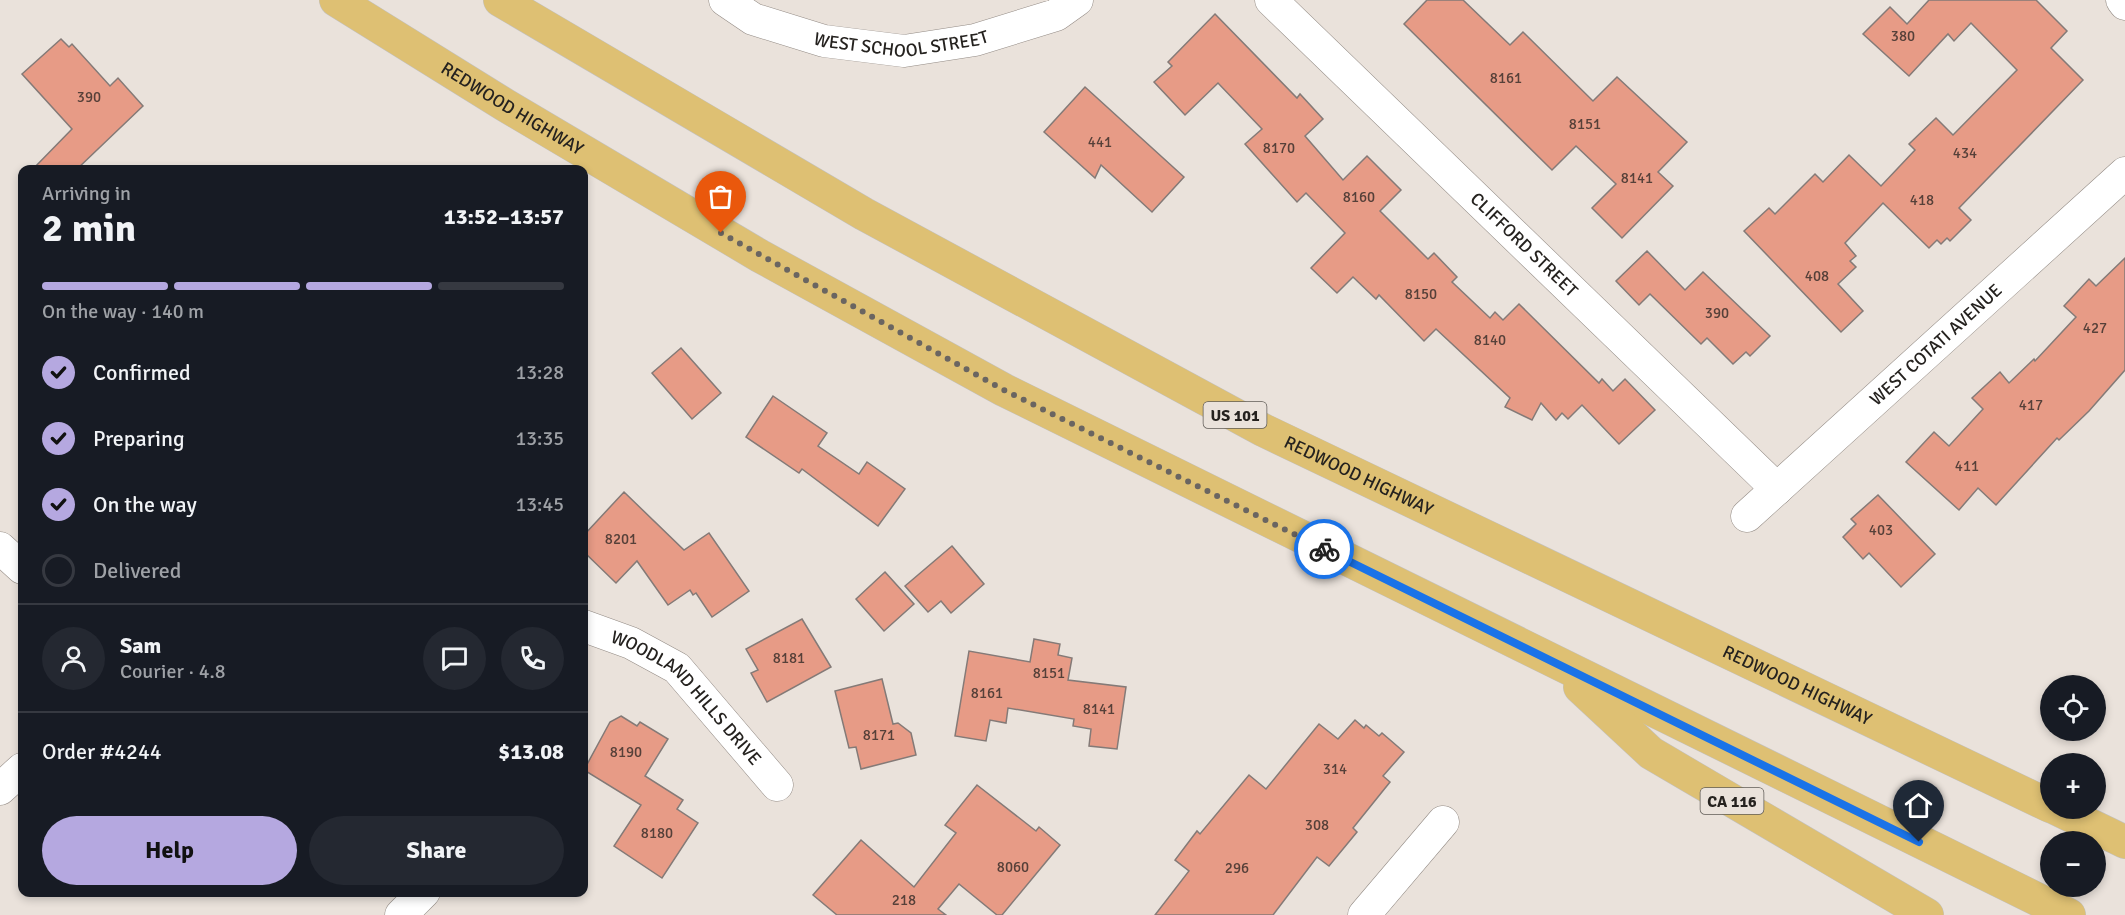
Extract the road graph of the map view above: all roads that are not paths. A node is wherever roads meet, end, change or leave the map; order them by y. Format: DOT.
graph roads {
  1 [pos="336,0"];
  2 [pos="500,0"];
  3 [pos="725,0"];
  4 [pos="1077,0"];
  5 [pos="1271,0"];
  6 [pos="2122,0"];
  7 [pos="2125,4"];
  8 [pos="2125,173"];
  9 [pos="1777,489"];
  10 [pos="1748,516"];
  11 [pos="0,548"];
  12 [pos="18,564"];
  13 [pos="588,627"];
  14 [pos="1555,663"];
  15 [pos="18,773"];
  16 [pos="1997,781"];
  17 [pos="777,785"];
  18 [pos="0,789"];
  19 [pos="2040,795"];
  20 [pos="2040,802"];
  21 [pos="2106,817"];
  22 [pos="2078,819"];
  23 [pos="1443,822"];
  24 [pos="2125,823"];
  25 [pos="2125,842"];
  26 [pos="419,897"];
  27 [pos="401,915"];
  28 [pos="1364,915"];
  29 [pos="1927,915"];
  30 [pos="2069,915"];
  1 -- 14 [label="highway, REDWOOD HIGHWAY"];
  2 -- 16 [label="highway, REDWOOD HIGHWAY / US 101"];
  3 -- 4 [label="street, WEST SCHOOL STREET"];
  5 -- 9 [label="street, CLIFFORD STREET"];
  6 -- 7 [label="street"];
  8 -- 9 [label="street, WEST COTATI AVENUE"];
  9 -- 10 [label="street, WEST COTATI AVENUE"];
  11 -- 12 [label="street"];
  13 -- 17 [label="street, WOODLAND HILLS DRIVE"];
  14 -- 29 [label="highway, CA 116"];
  14 -- 30 [label="highway, REDWOOD HIGHWAY"];
  15 -- 18 [label="street"];
  16 -- 19 [label="highway"];
  16 -- 20 [label="highway, REDWOOD HIGHWAY / US 101"];
  21 -- 24 [label="highway"];
  22 -- 25 [label="highway"];
  23 -- 28 [label="street"];
  26 -- 27 [label="street"];
}
